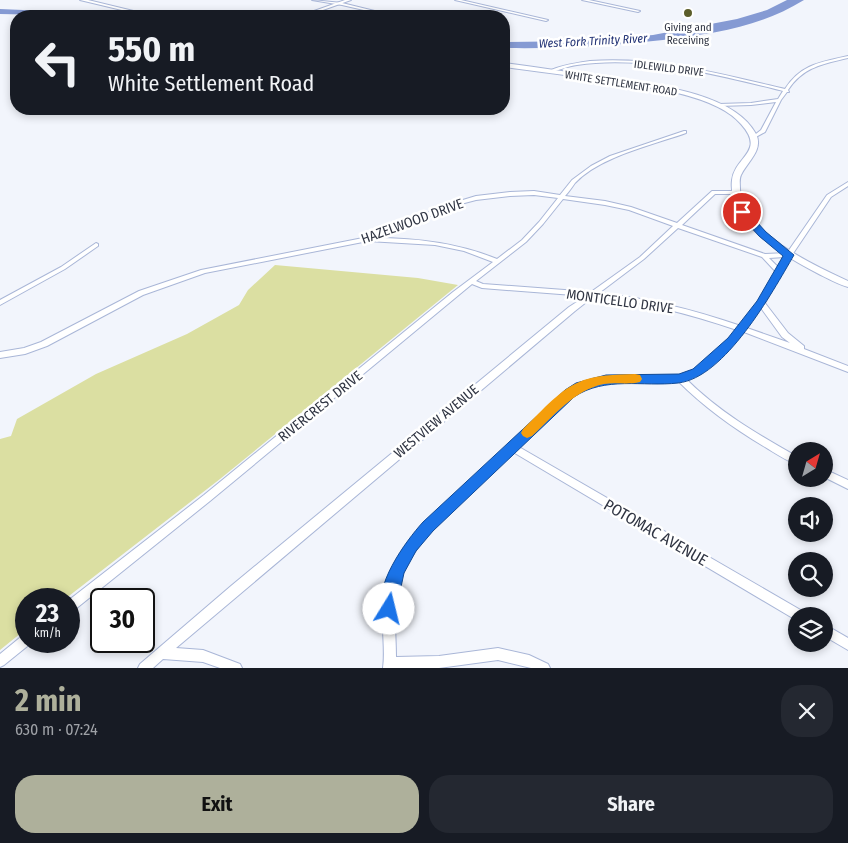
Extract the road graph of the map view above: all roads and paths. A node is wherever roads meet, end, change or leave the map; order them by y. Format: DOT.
graph roads {
  1 [pos="82,0"];
  2 [pos="314,0"];
  3 [pos="349,0"];
  4 [pos="457,0"];
  5 [pos="584,0"];
  6 [pos="340,3"];
  7 [pos="126,10"];
  8 [pos="320,10"];
  9 [pos="369,10"];
  10 [pos="502,10"];
  11 [pos="638,11"];
  12 [pos="510,12"];
  13 [pos="546,20"];
  14 [pos="848,57"];
  15 [pos="510,65"];
  16 [pos="551,71"];
  17 [pos="787,90"];
  18 [pos="779,100"];
  19 [pos="719,105"];
  20 [pos="684,132"];
  21 [pos="754,137"];
  22 [pos="848,184"];
  23 [pos="735,192"];
  24 [pos="562,196"];
  25 [pos="679,226"];
  26 [pos="365,240"];
  27 [pos="96,245"];
  28 [pos="789,255"];
  29 [pos="764,256"];
  30 [pos="497,261"];
  31 [pos="779,272"];
  32 [pos="473,282"];
  33 [pos="848,284"];
  34 [pos="592,294"];
  35 [pos="0,303"];
  36 [pos="761,303"];
  37 [pos="742,328"];
  38 [pos="805,352"];
  39 [pos="0,355"];
  40 [pos="848,369"];
  41 [pos="680,378"];
  42 [pos="512,447"];
  43 [pos="788,455"];
  44 [pos="833,478"];
  45 [pos="848,485"];
  46 [pos="80,598"];
  47 [pos="788,609"];
  48 [pos="833,635"];
  49 [pos="848,644"];
  50 [pos="15,649"];
  51 [pos="162,653"];
  52 [pos="0,661"];
  53 [pos="390,665"];
  54 [pos="144,668"];
  55 [pos="236,668"];
  56 [pos="544,668"];
  1 -- 7 [label="main road"];
  2 -- 6 [label="street"];
  3 -- 6 [label="main road"];
  4 -- 10 [label="street"];
  5 -- 11 [label="street"];
  6 -- 8 [label="main road"];
  6 -- 9 [label="street"];
  12 -- 13 [label="street"];
  14 -- 17 [label="street"];
  15 -- 16 [label="main road, WHITE SETTLEMENT ROAD"];
  16 -- 17 [label="street, IDLEWILD DRIVE"];
  16 -- 19 [label="main road, WHITE SETTLEMENT ROAD"];
  17 -- 18 [label="street"];
  18 -- 19 [label="street"];
  18 -- 21 [label="street"];
  19 -- 21 [label="main road, WHITE SETTLEMENT ROAD"];
  20 -- 24 [label="street, RIVERCREST DRIVE"];
  21 -- 23 [label="main road"];
  22 -- 28 [label="street"];
  23 -- 25 [label="street, WESTVIEW AVENUE"];
  23 -- 28 [label="main road"];
  24 -- 25 [label="street, HAZELWOOD DRIVE"];
  24 -- 26 [label="street, HAZELWOOD DRIVE"];
  24 -- 30 [label="street, RIVERCREST DRIVE"];
  25 -- 29 [label="street, HAZELWOOD DRIVE"];
  25 -- 34 [label="street, WESTVIEW AVENUE"];
  26 -- 30 [label="street"];
  26 -- 39 [label="street, HAZELWOOD DRIVE"];
  27 -- 35 [label="street"];
  28 -- 29 [label="street, HAZELWOOD DRIVE"];
  28 -- 31 [label="street"];
  28 -- 33 [label="main road"];
  29 -- 31 [label="street, HAZELWOOD DRIVE"];
  30 -- 32 [label="street, RIVERCREST DRIVE"];
  31 -- 36 [label="street"];
  32 -- 34 [label="street, MONTICELLO DRIVE"];
  32 -- 46 [label="street, RIVERCREST DRIVE"];
  34 -- 37 [label="street, MONTICELLO DRIVE"];
  34 -- 51 [label="street, WESTVIEW AVENUE"];
  36 -- 37 [label="street"];
  36 -- 38 [label="street"];
  37 -- 38 [label="street, MONTICELLO DRIVE"];
  37 -- 41 [label="street"];
  38 -- 40 [label="street, MONTICELLO DRIVE"];
  41 -- 42 [label="street"];
  41 -- 43 [label="street"];
  42 -- 47 [label="street, POTOMAC AVENUE"];
  42 -- 53 [label="street"];
  44 -- 45 [label="street"];
  48 -- 49 [label="street"];
  50 -- 52 [label="street"];
  51 -- 54 [label="street, WESTVIEW AVENUE"];
  51 -- 55 [label="street"];
  53 -- 56 [label="street"];
}
